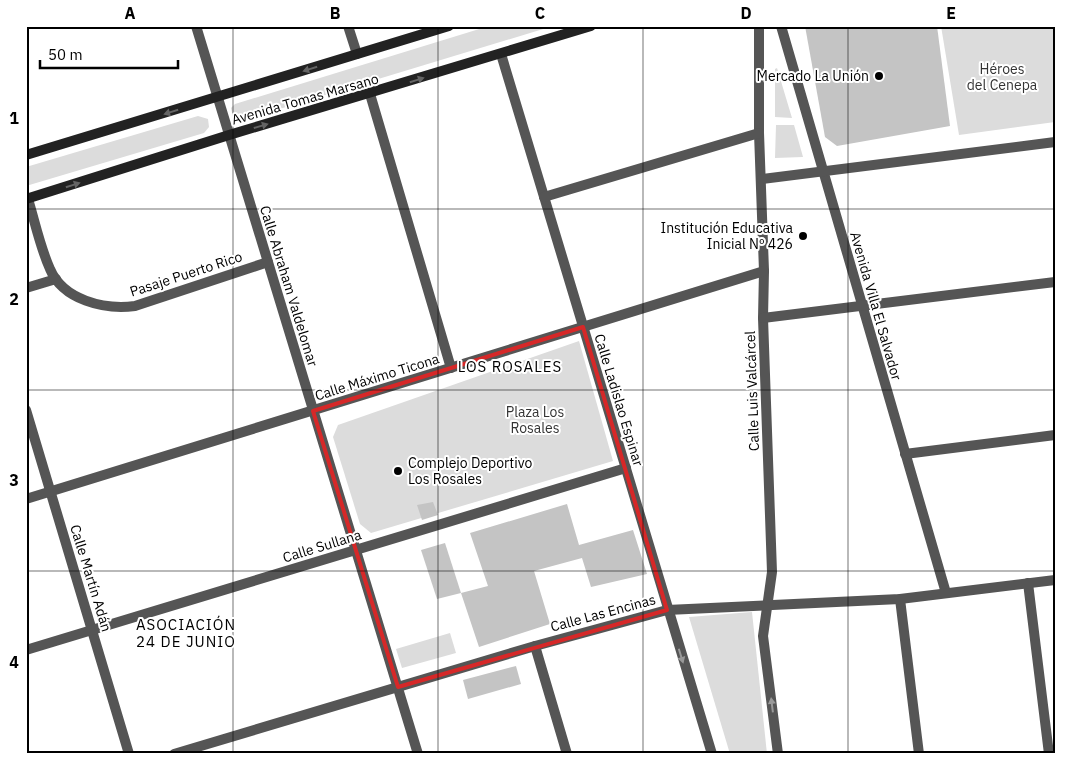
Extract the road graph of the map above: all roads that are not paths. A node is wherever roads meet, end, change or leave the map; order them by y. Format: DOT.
graph roads {
  1 [pos="196,26"];
  2 [pos="348,26"];
  3 [pos="448,26"];
  4 [pos="591,26"];
  5 [pos="759,26"];
  6 [pos="781,26"];
  7 [pos="356,54"];
  8 [pos="501,54"];
  9 [pos="370,94"];
  10 [pos="218,98"];
  11 [pos="760,133"];
  12 [pos="229,135"];
  13 [pos="1055,142"];
  14 [pos="26,155"];
  15 [pos="823,170"];
  16 [pos="762,179"];
  17 [pos="544,197"];
  18 [pos="27,199"];
  19 [pos="268,262"];
  20 [pos="764,271"];
  21 [pos="56,279"];
  22 [pos="1055,282"];
  23 [pos="26,288"];
  24 [pos="862,305"];
  25 [pos="763,318"];
  26 [pos="582,327"];
  27 [pos="451,368"];
  28 [pos="26,410"];
  29 [pos="313,411"];
  30 [pos="1055,436"];
  31 [pos="905,454"];
  32 [pos="626,468"];
  33 [pos="51,492"];
  34 [pos="26,500"];
  35 [pos="356,550"];
  36 [pos="1055,580"];
  37 [pos="1028,583"];
  38 [pos="946,593"];
  39 [pos="900,599"];
  40 [pos="766,604"];
  41 [pos="667,610"];
  42 [pos="92,630"];
  43 [pos="535,646"];
  44 [pos="26,650"];
  45 [pos="398,687"];
  46 [pos="129,754"];
  47 [pos="174,754"];
  48 [pos="418,754"];
  49 [pos="567,754"];
  50 [pos="712,754"];
  51 [pos="778,754"];
  52 [pos="919,754"];
  53 [pos="1049,754"];
  1 -- 10 [label="street, Calle Abraham Valdelomar"];
  2 -- 7 [label="street"];
  3 -- 7 [label="street, Avenida Tomas Marsano"];
  4 -- 8 [label="street, Avenida Tomas Marsano"];
  5 -- 11 [label="street, Calle Luis Valcárcel"];
  6 -- 15 [label="street, Avenida Villa El Salvador"];
  7 -- 10 [label="street, Avenida Tomas Marsano, one-way"];
  9 -- 8 [label="street, Avenida Tomas Marsano, one-way"];
  8 -- 17 [label="street, Calle Ladislao Espinar"];
  12 -- 9 [label="street, Avenida Tomas Marsano, one-way"];
  9 -- 27 [label="street"];
  10 -- 12 [label="street, Calle Abraham Valdelomar"];
  10 -- 14 [label="street, Avenida Tomas Marsano, one-way"];
  11 -- 16 [label="street, Calle Luis Valcárcel"];
  11 -- 17 [label="street"];
  18 -- 12 [label="street, Avenida Tomas Marsano, one-way"];
  12 -- 19 [label="street, Calle Abraham Valdelomar"];
  13 -- 15 [label="street"];
  15 -- 16 [label="street"];
  15 -- 24 [label="street, Avenida Villa El Salvador"];
  16 -- 20 [label="street, Calle Luis Valcárcel"];
  17 -- 26 [label="street, Calle Ladislao Espinar"];
  18 -- 21 [label="street, Pasaje Puerto Rico"];
  19 -- 21 [label="street, Pasaje Puerto Rico"];
  19 -- 29 [label="street, Calle Abraham Valdelomar"];
  20 -- 25 [label="street, Calle Luis Valcárcel"];
  20 -- 26 [label="street, Calle Máximo Ticona"];
  21 -- 23 [label="street"];
  22 -- 24 [label="street"];
  24 -- 25 [label="street"];
  24 -- 31 [label="street, Avenida Villa El Salvador"];
  25 -- 40 [label="street, Calle Luis Valcárcel"];
  26 -- 27 [label="street, Calle Máximo Ticona"];
  26 -- 32 [label="street, Calle Ladislao Espinar"];
  27 -- 29 [label="street, Calle Máximo Ticona"];
  28 -- 33 [label="street, Calle Martín Adán"];
  29 -- 33 [label="street, Calle Máximo Ticona"];
  29 -- 35 [label="street, Calle Abraham Valdelomar"];
  30 -- 31 [label="street"];
  31 -- 38 [label="street, Avenida Villa El Salvador"];
  32 -- 35 [label="street, Calle Sullana"];
  32 -- 41 [label="street, Calle Ladislao Espinar"];
  33 -- 34 [label="street, Calle Máximo Ticona"];
  33 -- 42 [label="street, Calle Martín Adán"];
  35 -- 42 [label="street, Calle Sullana"];
  35 -- 45 [label="street, Calle Abraham Valdelomar"];
  36 -- 37 [label="street, Calle Las Encinas"];
  37 -- 38 [label="street, Calle Las Encinas"];
  37 -- 53 [label="street"];
  38 -- 39 [label="street, Calle Las Encinas"];
  39 -- 40 [label="street, Calle Las Encinas"];
  39 -- 52 [label="street"];
  40 -- 41 [label="street, Calle Las Encinas"];
  51 -- 40 [label="street, Calle Luis Valcárcel, one-way"];
  41 -- 43 [label="street, Calle Las Encinas"];
  41 -- 50 [label="street, Calle Ladislao Espinar, one-way"];
  42 -- 44 [label="street, Calle Sullana"];
  42 -- 46 [label="street, Calle Martín Adán"];
  43 -- 45 [label="street, Calle Las Encinas"];
  43 -- 49 [label="street"];
  45 -- 47 [label="street, Calle Las Encinas"];
  45 -- 48 [label="street, Calle Abraham Valdelomar"];
}
